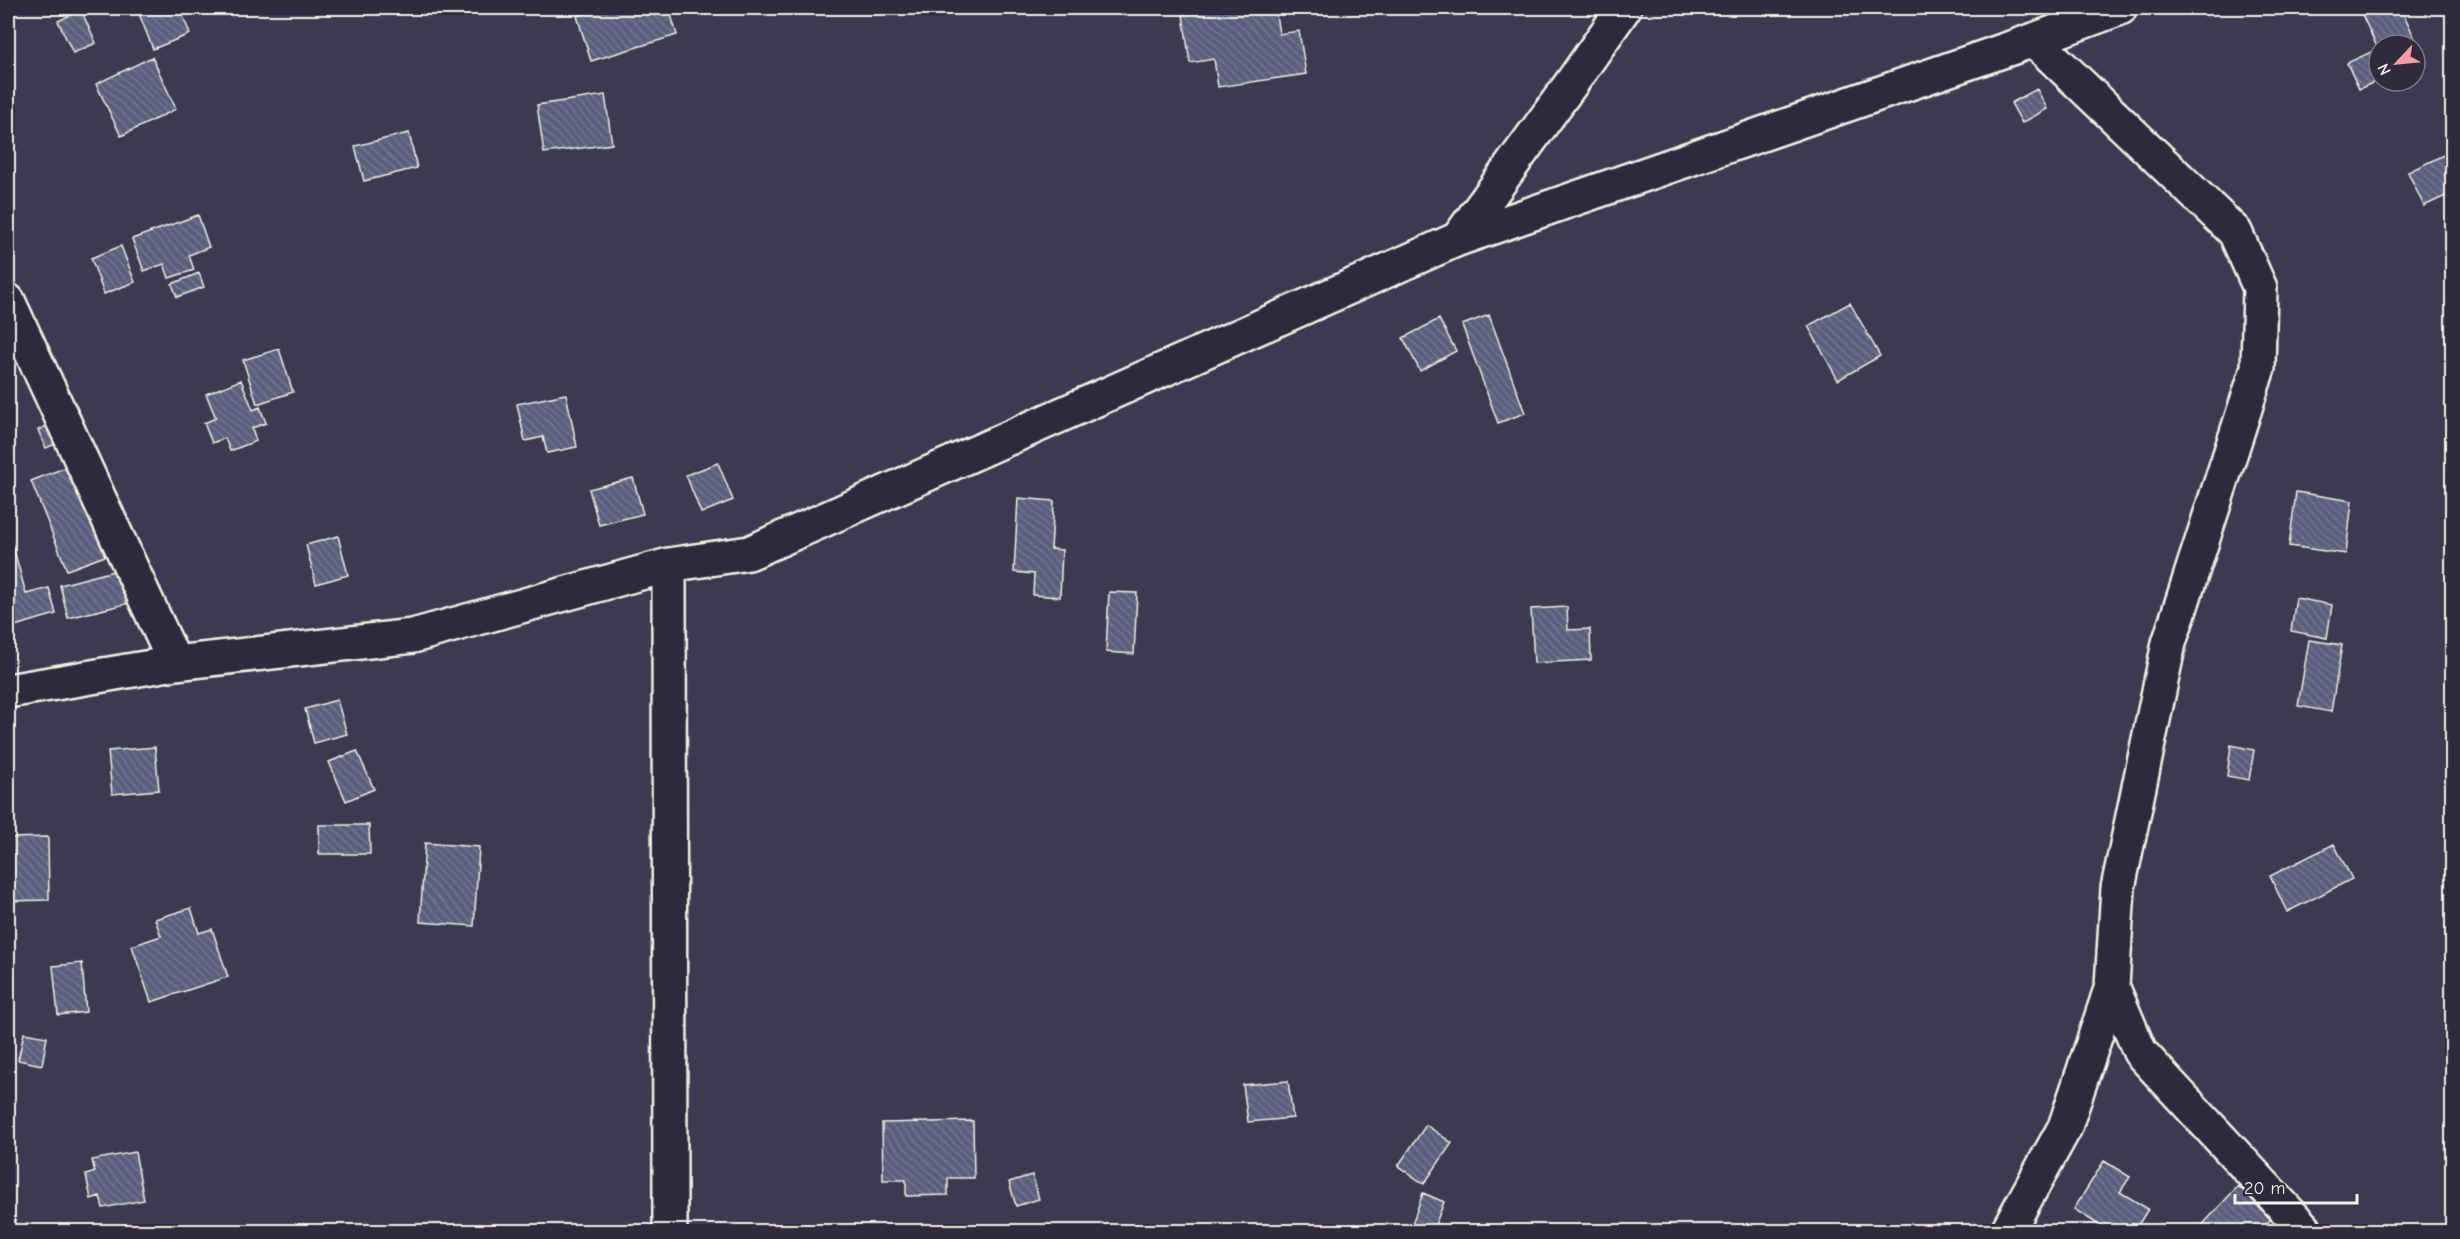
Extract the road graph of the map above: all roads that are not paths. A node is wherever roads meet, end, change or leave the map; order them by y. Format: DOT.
graph roads {
  1 [pos="1624,8"];
  2 [pos="2120,8"];
  3 [pos="2034,40"];
  4 [pos="1458,239"];
  5 [pos="8,301"];
  6 [pos="669,565"];
  7 [pos="175,663"];
  8 [pos="8,691"];
  9 [pos="2112,986"];
  10 [pos="670,1232"];
  11 [pos="2007,1232"];
  12 [pos="2307,1232"];
  1 -- 4 [label="street"];
  2 -- 3 [label="street"];
  3 -- 4 [label="street"];
  3 -- 9 [label="street"];
  4 -- 6 [label="street"];
  5 -- 7 [label="street"];
  6 -- 7 [label="street"];
  6 -- 10 [label="street"];
  7 -- 8 [label="street"];
  9 -- 11 [label="street"];
  9 -- 12 [label="street"];
}
